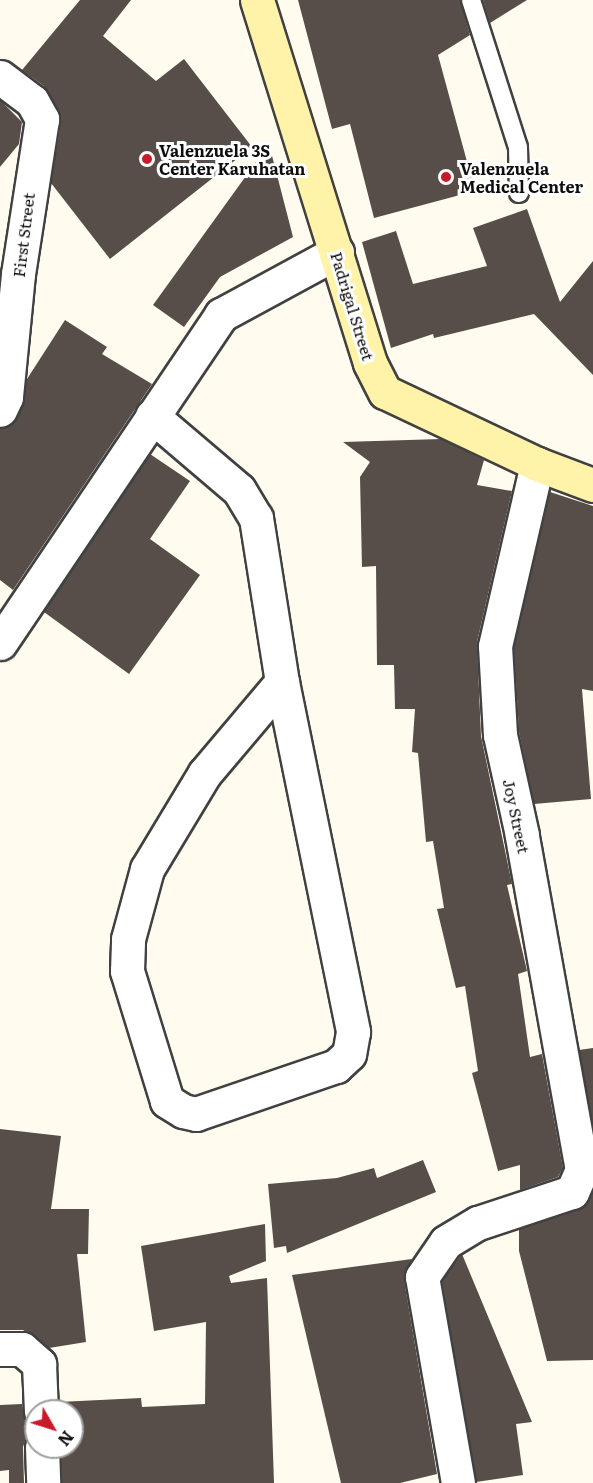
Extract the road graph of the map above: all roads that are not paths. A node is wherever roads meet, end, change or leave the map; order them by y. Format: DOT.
graph roads {
  1 [pos="257,0"];
  2 [pos="471,0"];
  3 [pos="0,77"];
  4 [pos="519,193"];
  5 [pos="337,252"];
  6 [pos="0,410"];
  7 [pos="152,416"];
  8 [pos="537,464"];
  9 [pos="593,485"];
  10 [pos="0,642"];
  11 [pos="282,682"];
  12 [pos="0,1348"];
  13 [pos="40,1399"];
  14 [pos="42,1459"];
  15 [pos="43,1483"];
  16 [pos="458,1483"];
  1 -- 5 [label="street, Padrigal Street"];
  2 -- 4 [label="lane"];
  3 -- 6 [label="street, First Street"];
  5 -- 7 [label="street"];
  5 -- 8 [label="street, Padrigal Street"];
  7 -- 10 [label="street"];
  7 -- 11 [label="street"];
  8 -- 9 [label="street, Padrigal Street"];
  8 -- 16 [label="street, Joy Street"];
  11 -- 11 [label="street"];
  12 -- 13 [label="street"];
  14 -- 15 [label="street"];
}
